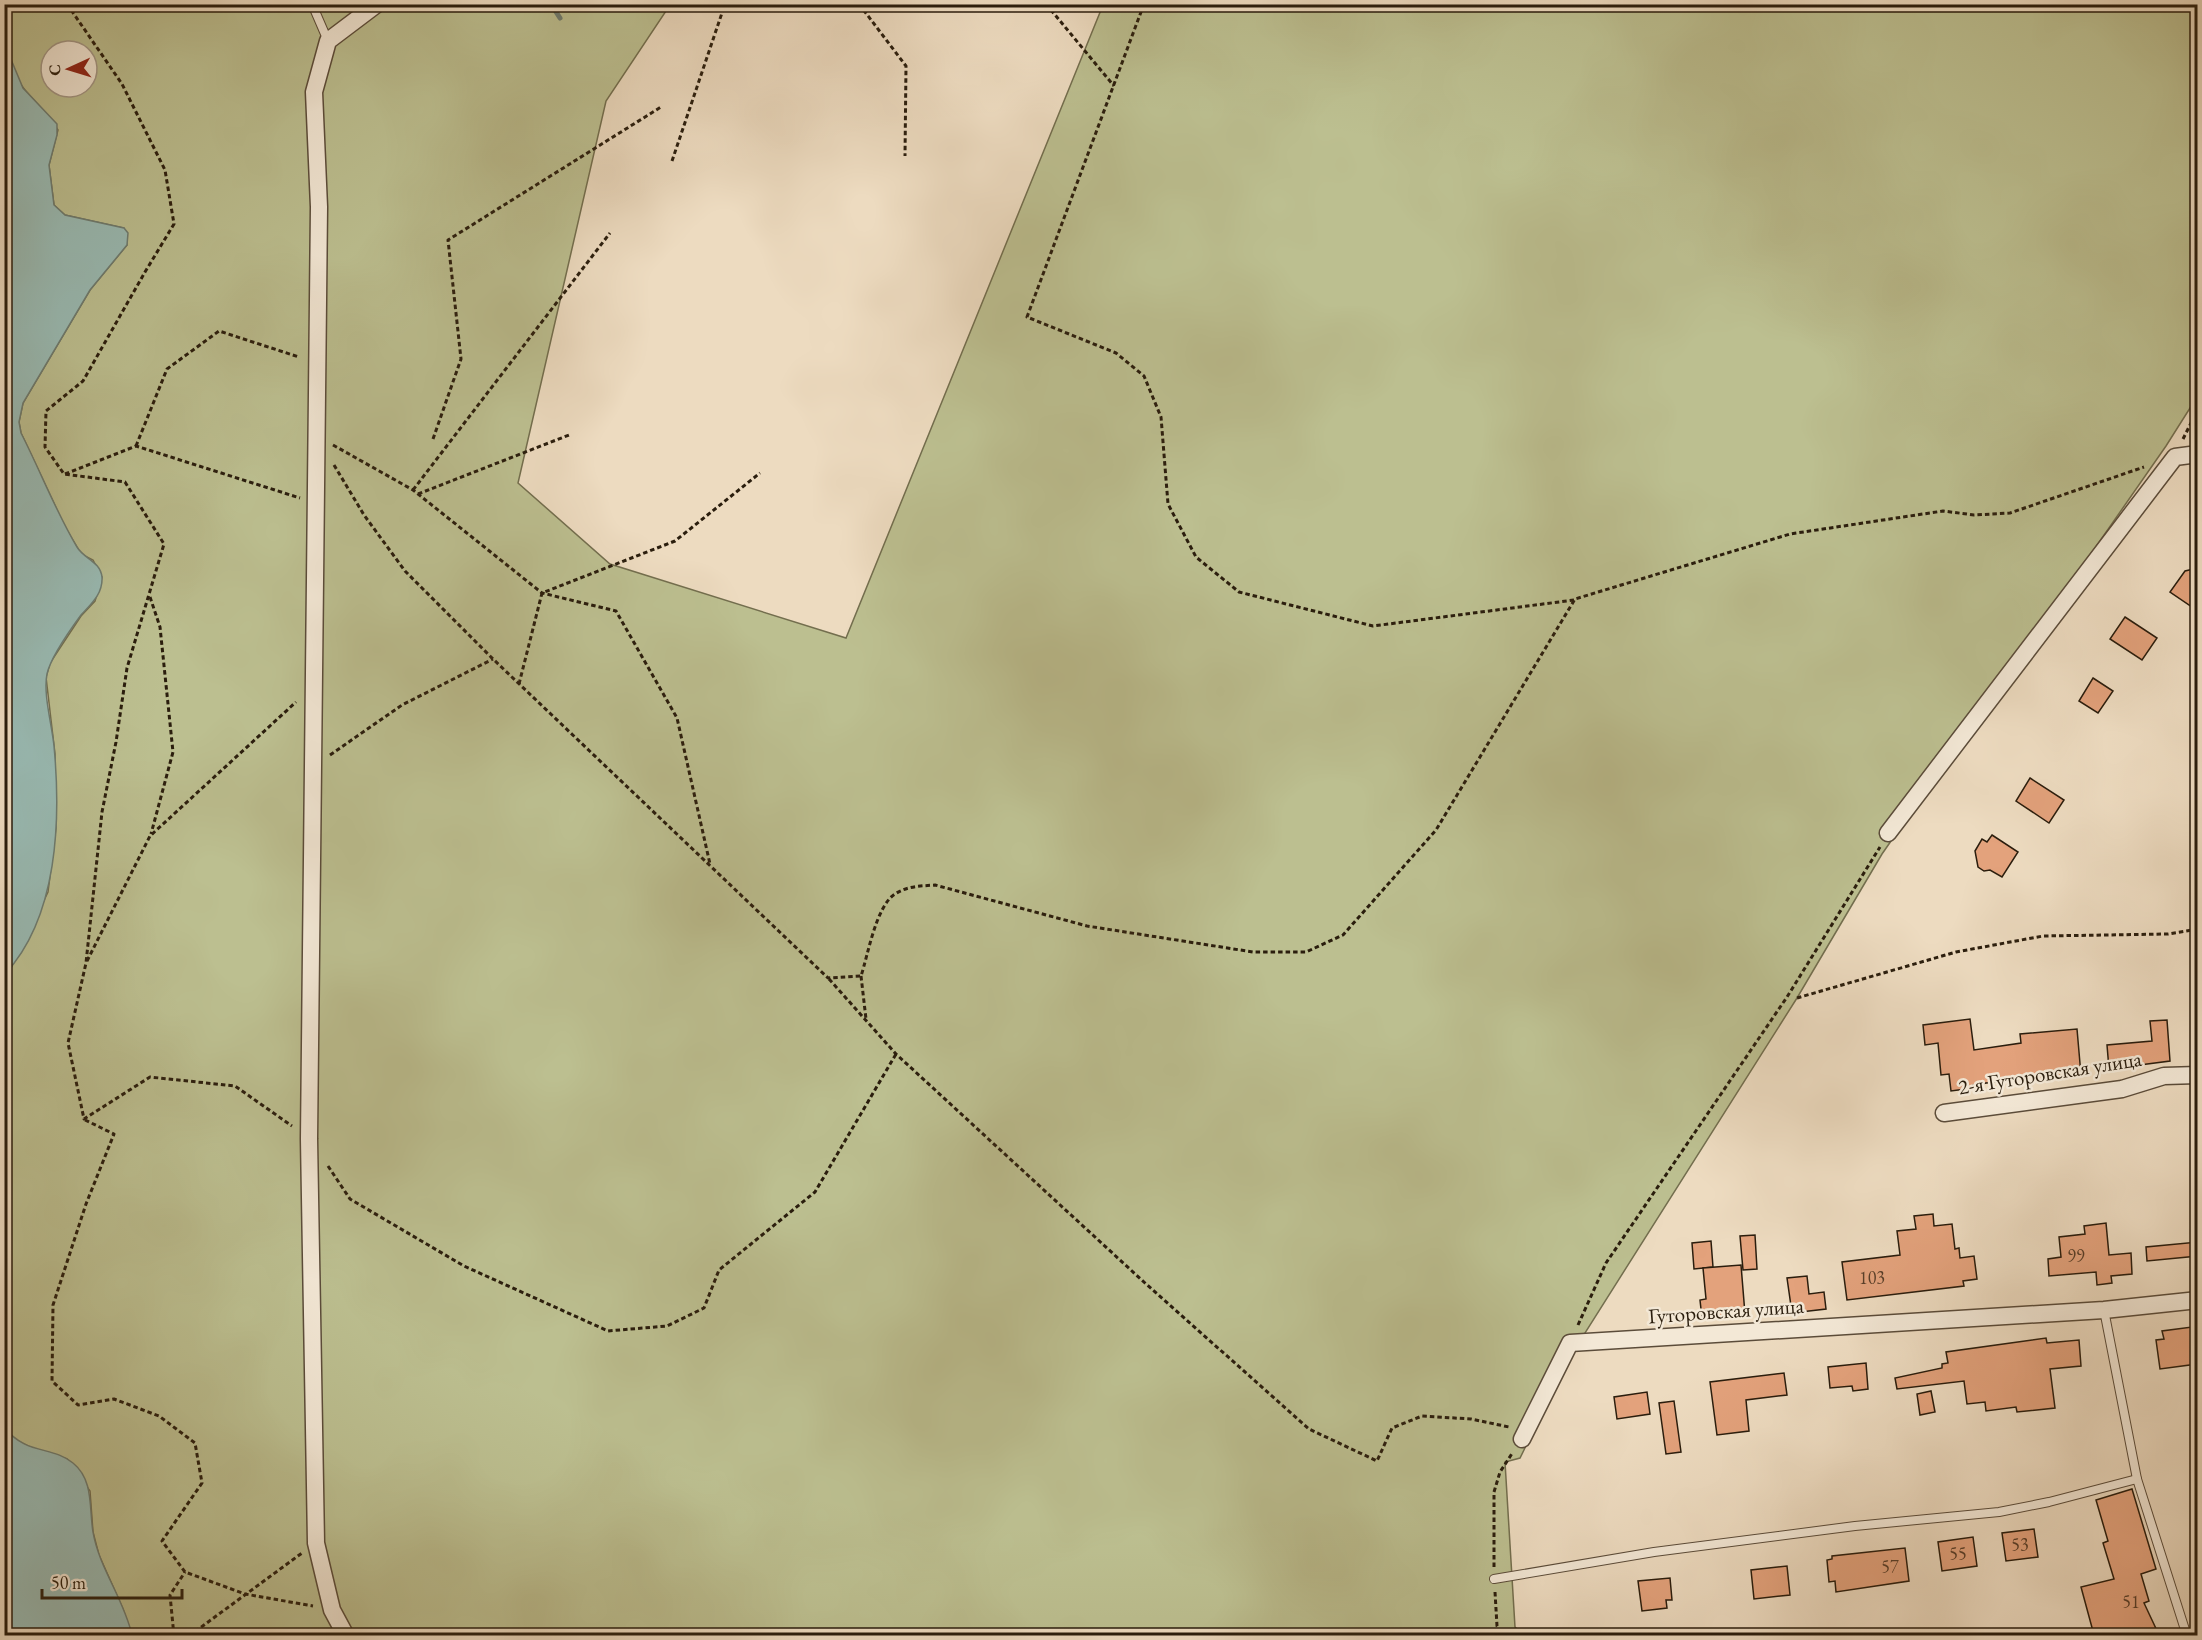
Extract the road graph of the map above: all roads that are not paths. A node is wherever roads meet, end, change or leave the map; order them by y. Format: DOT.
graph roads {
  1 [pos="312,4"];
  2 [pos="377,4"];
  3 [pos="328,41"];
  4 [pos="2198,454"];
  5 [pos="1888,833"];
  6 [pos="2198,1075"];
  7 [pos="1944,1113"];
  8 [pos="2198,1300"];
  9 [pos="2104,1310"];
  10 [pos="1522,1439"];
  11 [pos="2137,1479"];
  12 [pos="1494,1579"];
  13 [pos="346,1635"];
  14 [pos="2187,1635"];
  1 -- 3 [label="lane"];
  2 -- 3 [label="street"];
  3 -- 13 [label="street"];
  4 -- 5 [label="street"];
  6 -- 7 [label="street, 2-я Гуторовская улица"];
  8 -- 9 [label="street, Гуторовская улица"];
  9 -- 10 [label="street, Гуторовская улица"];
  9 -- 11 [label="lane"];
  11 -- 12 [label="lane"];
  11 -- 14 [label="lane"];
}
